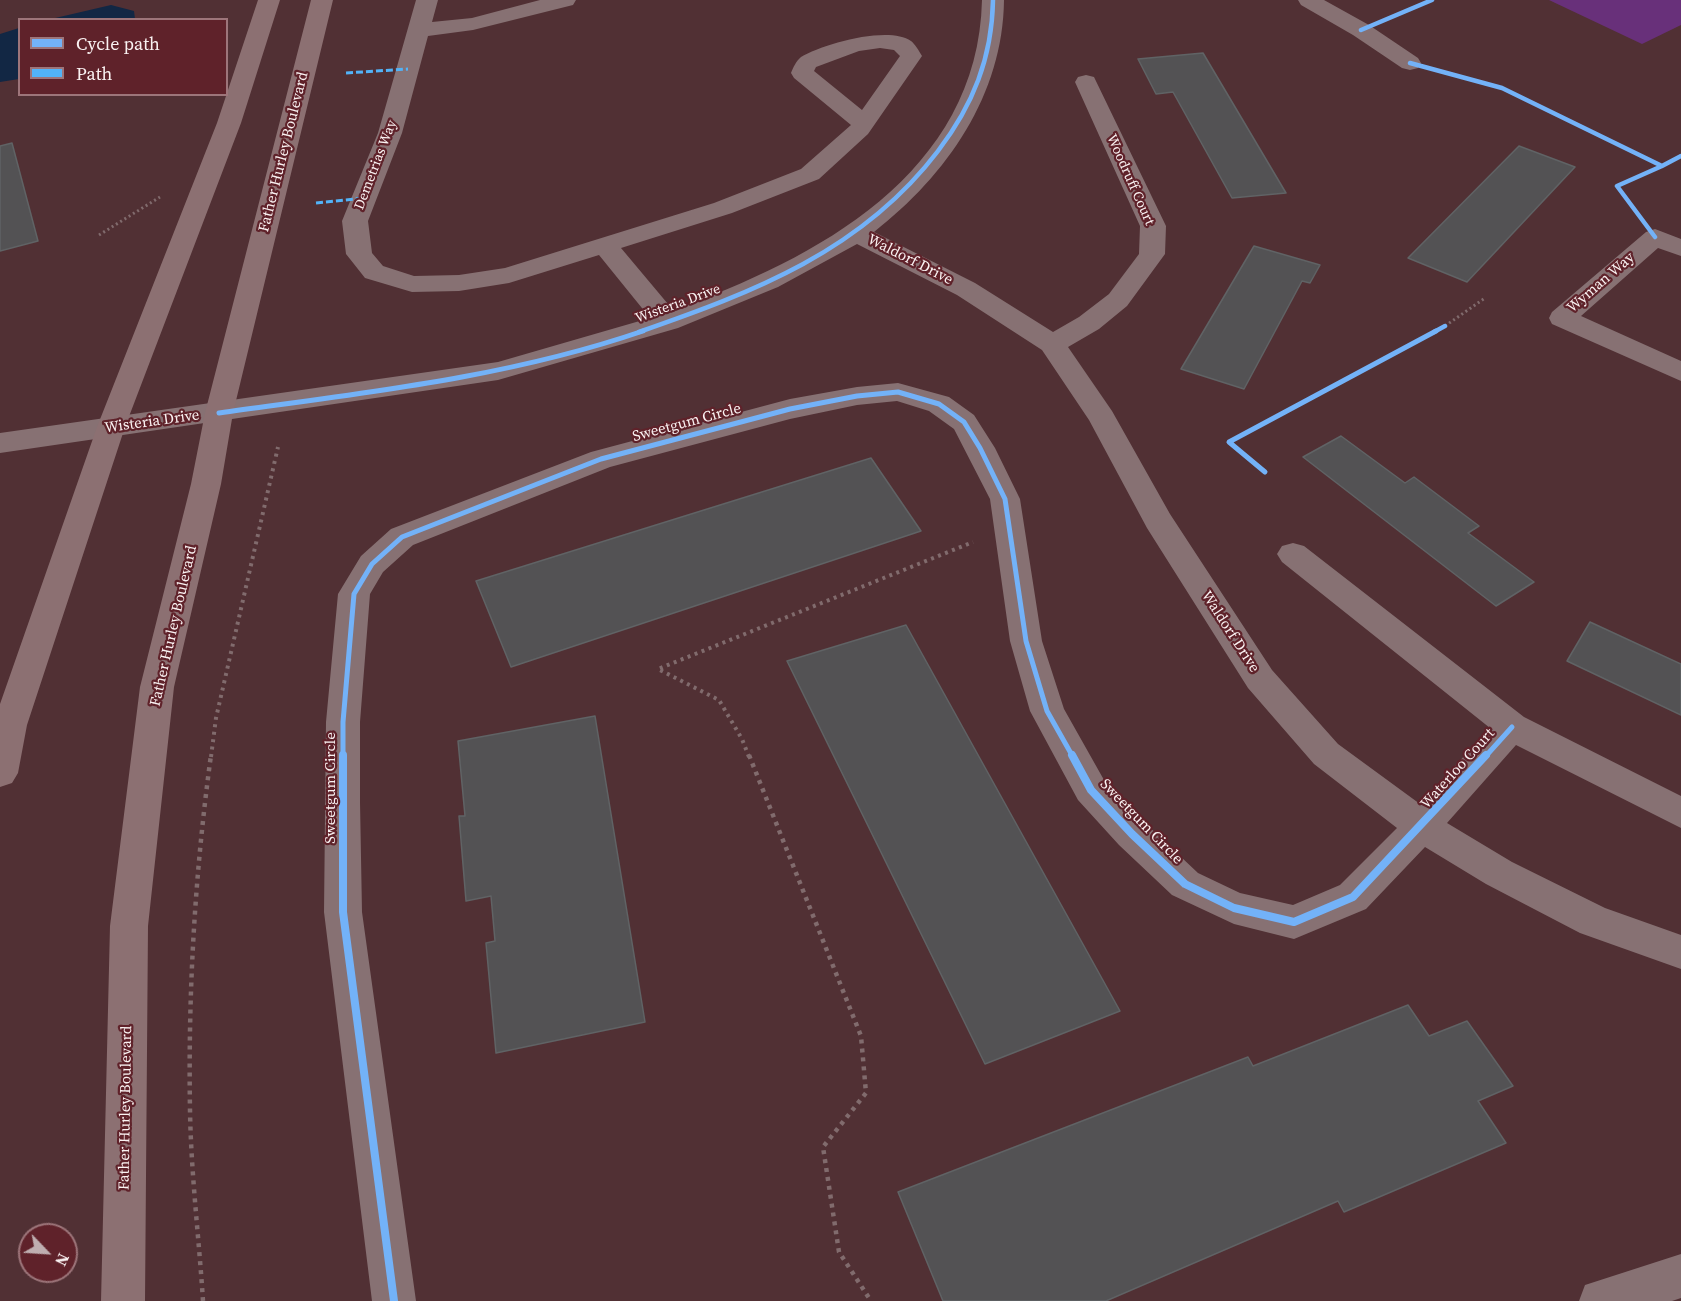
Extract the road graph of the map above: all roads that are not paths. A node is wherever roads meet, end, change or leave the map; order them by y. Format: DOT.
graph roads {
  1 [pos="269,0"];
  2 [pos="322,0"];
  3 [pos="427,0"];
  4 [pos="565,0"];
  5 [pos="993,0"];
  6 [pos="1309,0"];
  7 [pos="419,30"];
  8 [pos="1410,63"];
  9 [pos="1086,82"];
  10 [pos="863,123"];
  11 [pos="856,233"];
  12 [pos="604,245"];
  13 [pos="1681,248"];
  14 [pos="668,322"];
  15 [pos="1052,344"];
  16 [pos="1677,365"];
  17 [pos="219,413"];
  18 [pos="111,428"];
  19 [pos="0,443"];
  20 [pos="1293,554"];
  21 [pos="1512,727"];
  22 [pos="1,765"];
  23 [pos="1681,813"];
  24 [pos="1422,826"];
  25 [pos="1681,952"];
  26 [pos="1681,1276"];
  27 [pos="123,1301"];
  28 [pos="394,1301"];
  29 [pos="1601,1301"];
  1 -- 18 [label="main road"];
  2 -- 17 [label="main road, Father Hurley Boulevard"];
  3 -- 7 [label="street, Demetrias Way"];
  4 -- 7 [label="street"];
  5 -- 11 [label="street, Wisteria Drive"];
  6 -- 8 [label="street"];
  7 -- 12 [label="street, Demetrias Way"];
  9 -- 15 [label="street, Woodruff Court"];
  10 -- 10 [label="street, Demetrias Way"];
  10 -- 12 [label="street, Demetrias Way"];
  11 -- 14 [label="street, Wisteria Drive"];
  11 -- 15 [label="street, Waldorf Drive"];
  12 -- 14 [label="street"];
  13 -- 16 [label="street, Wyman Way"];
  14 -- 17 [label="street, Wisteria Drive"];
  15 -- 24 [label="street, Waldorf Drive"];
  17 -- 18 [label="street, Wisteria Drive"];
  17 -- 27 [label="main road, Father Hurley Boulevard"];
  18 -- 19 [label="street, Wisteria Drive"];
  18 -- 22 [label="main road"];
  20 -- 21 [label="street, Waterloo Court"];
  21 -- 23 [label="street, Waterloo Court"];
  21 -- 24 [label="street, Waterloo Court"];
  24 -- 25 [label="street, Waldorf Drive"];
  24 -- 28 [label="street, Sweetgum Circle"];
  26 -- 29 [label="street"];
}
